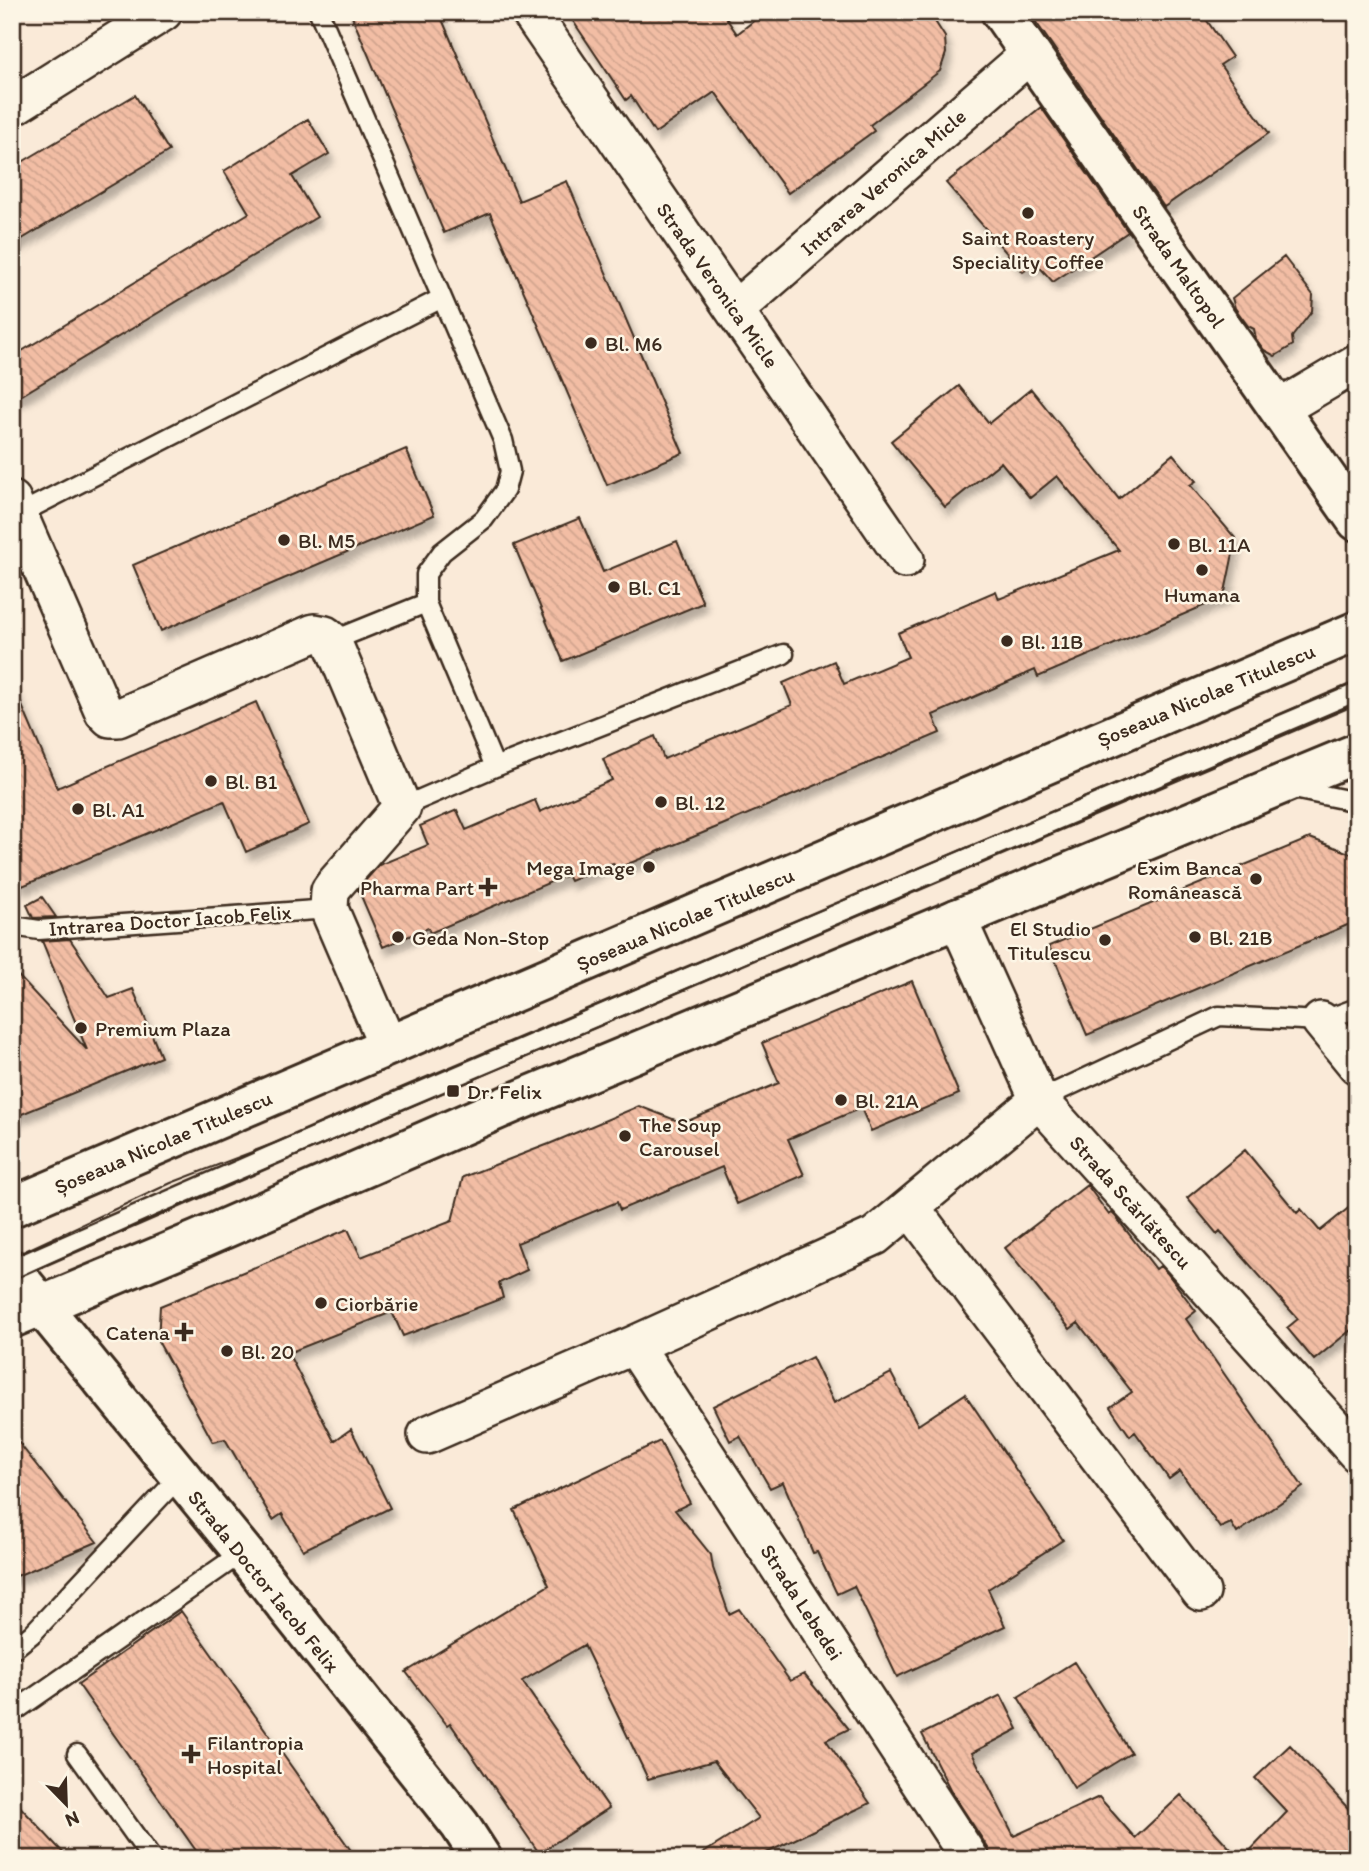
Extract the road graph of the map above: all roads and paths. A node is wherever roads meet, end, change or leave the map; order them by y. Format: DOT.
graph roads {
  1 [pos="163,12"];
  2 [pos="319,12"];
  3 [pos="530,12"];
  4 [pos="1001,12"];
  5 [pos="1030,54"];
  6 [pos="12,107"];
  7 [pos="442,298"];
  8 [pos="735,310"];
  9 [pos="1357,363"];
  10 [pos="1279,409"];
  11 [pos="15,507"];
  12 [pos="1357,521"];
  13 [pos="905,559"];
  14 [pos="426,603"];
  15 [pos="1357,631"];
  16 [pos="332,641"];
  17 [pos="785,654"];
  18 [pos="1357,693"];
  19 [pos="1357,753"];
  20 [pos="495,767"];
  21 [pos="1279,786"];
  22 [pos="1357,802"];
  23 [pos="402,807"];
  24 [pos="329,909"];
  25 [pos="957,918"];
  26 [pos="12,922"];
  27 [pos="1357,1008"];
  28 [pos="1321,1021"];
  29 [pos="388,1046"];
  30 [pos="1357,1065"];
  31 [pos="1039,1100"];
  32 [pos="12,1206"];
  33 [pos="910,1207"];
  34 [pos="12,1269"];
  35 [pos="27,1312"];
  36 [pos="634,1345"];
  37 [pos="427,1435"];
  38 [pos="1357,1453"];
  39 [pos="180,1476"];
  40 [pos="243,1552"];
  41 [pos="1201,1592"];
  42 [pos="12,1650"];
  43 [pos="12,1713"];
  44 [pos="77,1754"];
  45 [pos="152,1859"];
  46 [pos="482,1859"];
  47 [pos="970,1859"];
  1 -- 6 [label="street"];
  2 -- 7 [label="lane"];
  3 -- 8 [label="street, Strada Veronica Micle"];
  4 -- 5 [label="main road, Strada Maltopol"];
  5 -- 8 [label="street, Intrarea Veronica Micle"];
  5 -- 10 [label="main road, Strada Maltopol"];
  7 -- 11 [label="lane"];
  7 -- 14 [label="lane"];
  8 -- 13 [label="street, Strada Veronica Micle"];
  9 -- 10 [label="street"];
  10 -- 12 [label="main road, Strada Maltopol"];
  11 -- 16 [label="street"];
  14 -- 16 [label="lane"];
  14 -- 20 [label="lane"];
  15 -- 29 [label="main road, Șoseaua Nicolae Titulescu"];
  16 -- 23 [label="street"];
  17 -- 20 [label="lane"];
  18 -- 34 [label="lane"];
  19 -- 21 [label="main road"];
  20 -- 23 [label="lane"];
  21 -- 22 [label="lane"];
  21 -- 25 [label="main road"];
  23 -- 24 [label="street"];
  24 -- 26 [label="lane, Intrarea Doctor Iacob Felix"];
  24 -- 29 [label="street"];
  25 -- 31 [label="street, Strada Scărlătescu"];
  25 -- 35 [label="main road"];
  27 -- 28 [label="lane"];
  28 -- 30 [label="street"];
  28 -- 31 [label="lane"];
  29 -- 32 [label="main road, Șoseaua Nicolae Titulescu"];
  31 -- 33 [label="street"];
  31 -- 38 [label="street, Strada Scărlătescu"];
  33 -- 36 [label="street"];
  33 -- 41 [label="street"];
  34 -- 35 [label="main road, Strada Doctor Iacob Felix"];
  35 -- 39 [label="main road, Strada Doctor Iacob Felix"];
  36 -- 37 [label="street"];
  36 -- 47 [label="street, Strada Lebedei"];
  39 -- 40 [label="main road, Strada Doctor Iacob Felix"];
  39 -- 42 [label="lane"];
  40 -- 43 [label="lane"];
  40 -- 46 [label="main road, Strada Doctor Iacob Felix"];
  44 -- 45 [label="lane"];
}
